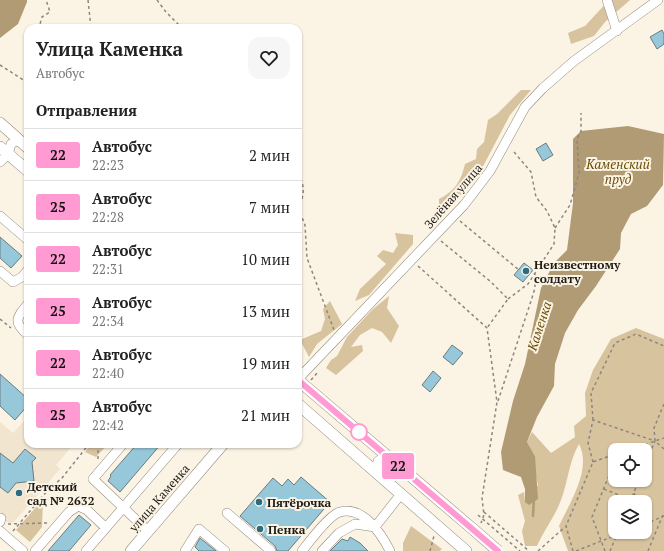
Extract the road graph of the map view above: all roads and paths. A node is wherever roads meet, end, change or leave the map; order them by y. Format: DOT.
graph roads {
  1 [pos="46,0"];
  2 [pos="88,0"];
  3 [pos="157,0"];
  4 [pos="607,0"];
  5 [pos="658,0"];
  6 [pos="40,24"];
  7 [pos="91,24"];
  8 [pos="178,24"];
  9 [pos="617,31"];
  10 [pos="0,65"];
  11 [pos="24,80"];
  12 [pos="581,113"];
  13 [pos="0,124"];
  14 [pos="24,144"];
  15 [pos="514,152"];
  16 [pos="3,154"];
  17 [pos="24,168"];
  18 [pos="302,179"];
  19 [pos="302,201"];
  20 [pos="0,216"];
  21 [pos="302,217"];
  22 [pos="458,220"];
  23 [pos="555,228"];
  24 [pos="24,237"];
  25 [pos="440,240"];
  26 [pos="411,260"];
  27 [pos="519,270"];
  28 [pos="0,271"];
  29 [pos="534,274"];
  30 [pos="24,275"];
  31 [pos="508,299"];
  32 [pos="24,309"];
  33 [pos="487,328"];
  34 [pos="24,332"];
  35 [pos="338,337"];
  36 [pos="664,346"];
  37 [pos="302,375"];
  38 [pos="302,382"];
  39 [pos="498,402"];
  40 [pos="664,404"];
  41 [pos="302,407"];
  42 [pos="593,420"];
  43 [pos="664,438"];
  44 [pos="655,441"];
  45 [pos="649,443"];
  46 [pos="86,448"];
  47 [pos="98,448"];
  48 [pos="120,448"];
  49 [pos="175,448"];
  50 [pos="220,448"];
  51 [pos="652,448"];
  52 [pos="664,449"];
  53 [pos="608,457"];
  54 [pos="389,458"];
  55 [pos="593,462"];
  56 [pos="376,471"];
  57 [pos="98,474"];
  58 [pos="608,479"];
  59 [pos="636,487"];
  60 [pos="604,489"];
  61 [pos="634,492"];
  62 [pos="401,494"];
  63 [pos="617,495"];
  64 [pos="633,495"];
  65 [pos="635,495"];
  66 [pos="123,508"];
  67 [pos="484,512"];
  68 [pos="664,512"];
  69 [pos="227,513"];
  70 [pos="478,515"];
  71 [pos="663,517"];
  72 [pos="652,521"];
  73 [pos="60,523"];
  74 [pos="19,524"];
  75 [pos="3,526"];
  76 [pos="566,526"];
  77 [pos="375,527"];
  78 [pos="106,528"];
  79 [pos="476,530"];
  80 [pos="148,531"];
  81 [pos="434,536"];
  82 [pos="608,538"];
  83 [pos="614,539"];
  84 [pos="601,541"];
  85 [pos="23,551"];
  86 [pos="35,551"];
  87 [pos="86,551"];
  88 [pos="131,551"];
  89 [pos="185,551"];
  90 [pos="226,551"];
  91 [pos="271,551"];
  92 [pos="302,551"];
  93 [pos="322,551"];
  94 [pos="390,551"];
  95 [pos="430,551"];
  96 [pos="466,551"];
  97 [pos="498,551"];
  98 [pos="520,551"];
  99 [pos="529,551"];
  100 [pos="538,551"];
  101 [pos="575,551"];
  102 [pos="605,551"];
  103 [pos="610,551"];
  104 [pos="648,551"];
  1 -- 6 [label="path"];
  2 -- 7 [label="path"];
  3 -- 8 [label="path"];
  4 -- 9 [label="street"];
  5 -- 9 [label="street, Зелёная улица"];
  9 -- 26 [label="street, Зелёная улица"];
  10 -- 11 [label="path"];
  12 -- 23 [label="path"];
  13 -- 14 [label="main road"];
  14 -- 16 [label="street"];
  15 -- 23 [label="path"];
  16 -- 17 [label="main road"];
  18 -- 19 [label="path"];
  20 -- 24 [label="street"];
  21 -- 35 [label="path"];
  22 -- 27 [label="path"];
  23 -- 29 [label="path"];
  25 -- 31 [label="path"];
  26 -- 33 [label="path"];
  26 -- 35 [label="street, Зелёная улица"];
  28 -- 30 [label="street"];
  29 -- 31 [label="path"];
  29 -- 39 [label="path"];
  31 -- 33 [label="path"];
  32 -- 34 [label="street"];
  33 -- 39 [label="path"];
  35 -- 37 [label="street, Зелёная улица"];
  36 -- 42 [label="path"];
  38 -- 54 [label="main road"];
  39 -- 67 [label="path"];
  40 -- 44 [label="path"];
  41 -- 56 [label="main road"];
  42 -- 44 [label="path"];
  42 -- 55 [label="path"];
  43 -- 44 [label="path"];
  44 -- 45 [label="path"];
  44 -- 51 [label="path"];
  44 -- 52 [label="path"];
  46 -- 74 [label="path"];
  47 -- 57 [label="path"];
  48 -- 57 [label="street"];
  49 -- 66 [label="street"];
  50 -- 80 [label="main road, улица Каменка"];
  53 -- 55 [label="path"];
  54 -- 56 [label="street"];
  54 -- 79 [label="main road"];
  55 -- 76 [label="path"];
  56 -- 62 [label="main road"];
  57 -- 66 [label="street"];
  58 -- 60 [label="path"];
  59 -- 61 [label="path"];
  60 -- 63 [label="path"];
  60 -- 84 [label="path"];
  61 -- 64 [label="path"];
  61 -- 65 [label="path"];
  62 -- 77 [label="street"];
  62 -- 96 [label="main road"];
  66 -- 78 [label="street"];
  66 -- 80 [label="street"];
  67 -- 79 [label="path"];
  67 -- 99 [label="path"];
  68 -- 71 [label="path"];
  69 -- 91 [label="street"];
  70 -- 98 [label="path, bridge"];
  71 -- 72 [label="path"];
  71 -- 104 [label="path"];
  73 -- 74 [label="path"];
  73 -- 78 [label="street"];
  73 -- 86 [label="street"];
  74 -- 75 [label="path"];
  74 -- 75 [label="path"];
  75 -- 85 [label="street"];
  76 -- 100 [label="path"];
  76 -- 101 [label="path"];
  77 -- 92 [label="street"];
  77 -- 93 [label="street"];
  77 -- 94 [label="street"];
  78 -- 87 [label="street"];
  79 -- 97 [label="main road, bridge"];
  80 -- 88 [label="main road, улица Каменка"];
  81 -- 95 [label="path"];
  82 -- 84 [label="path"];
  83 -- 103 [label="path"];
  84 -- 101 [label="path"];
  84 -- 102 [label="path"];
  89 -- 90 [label="street"];
}
